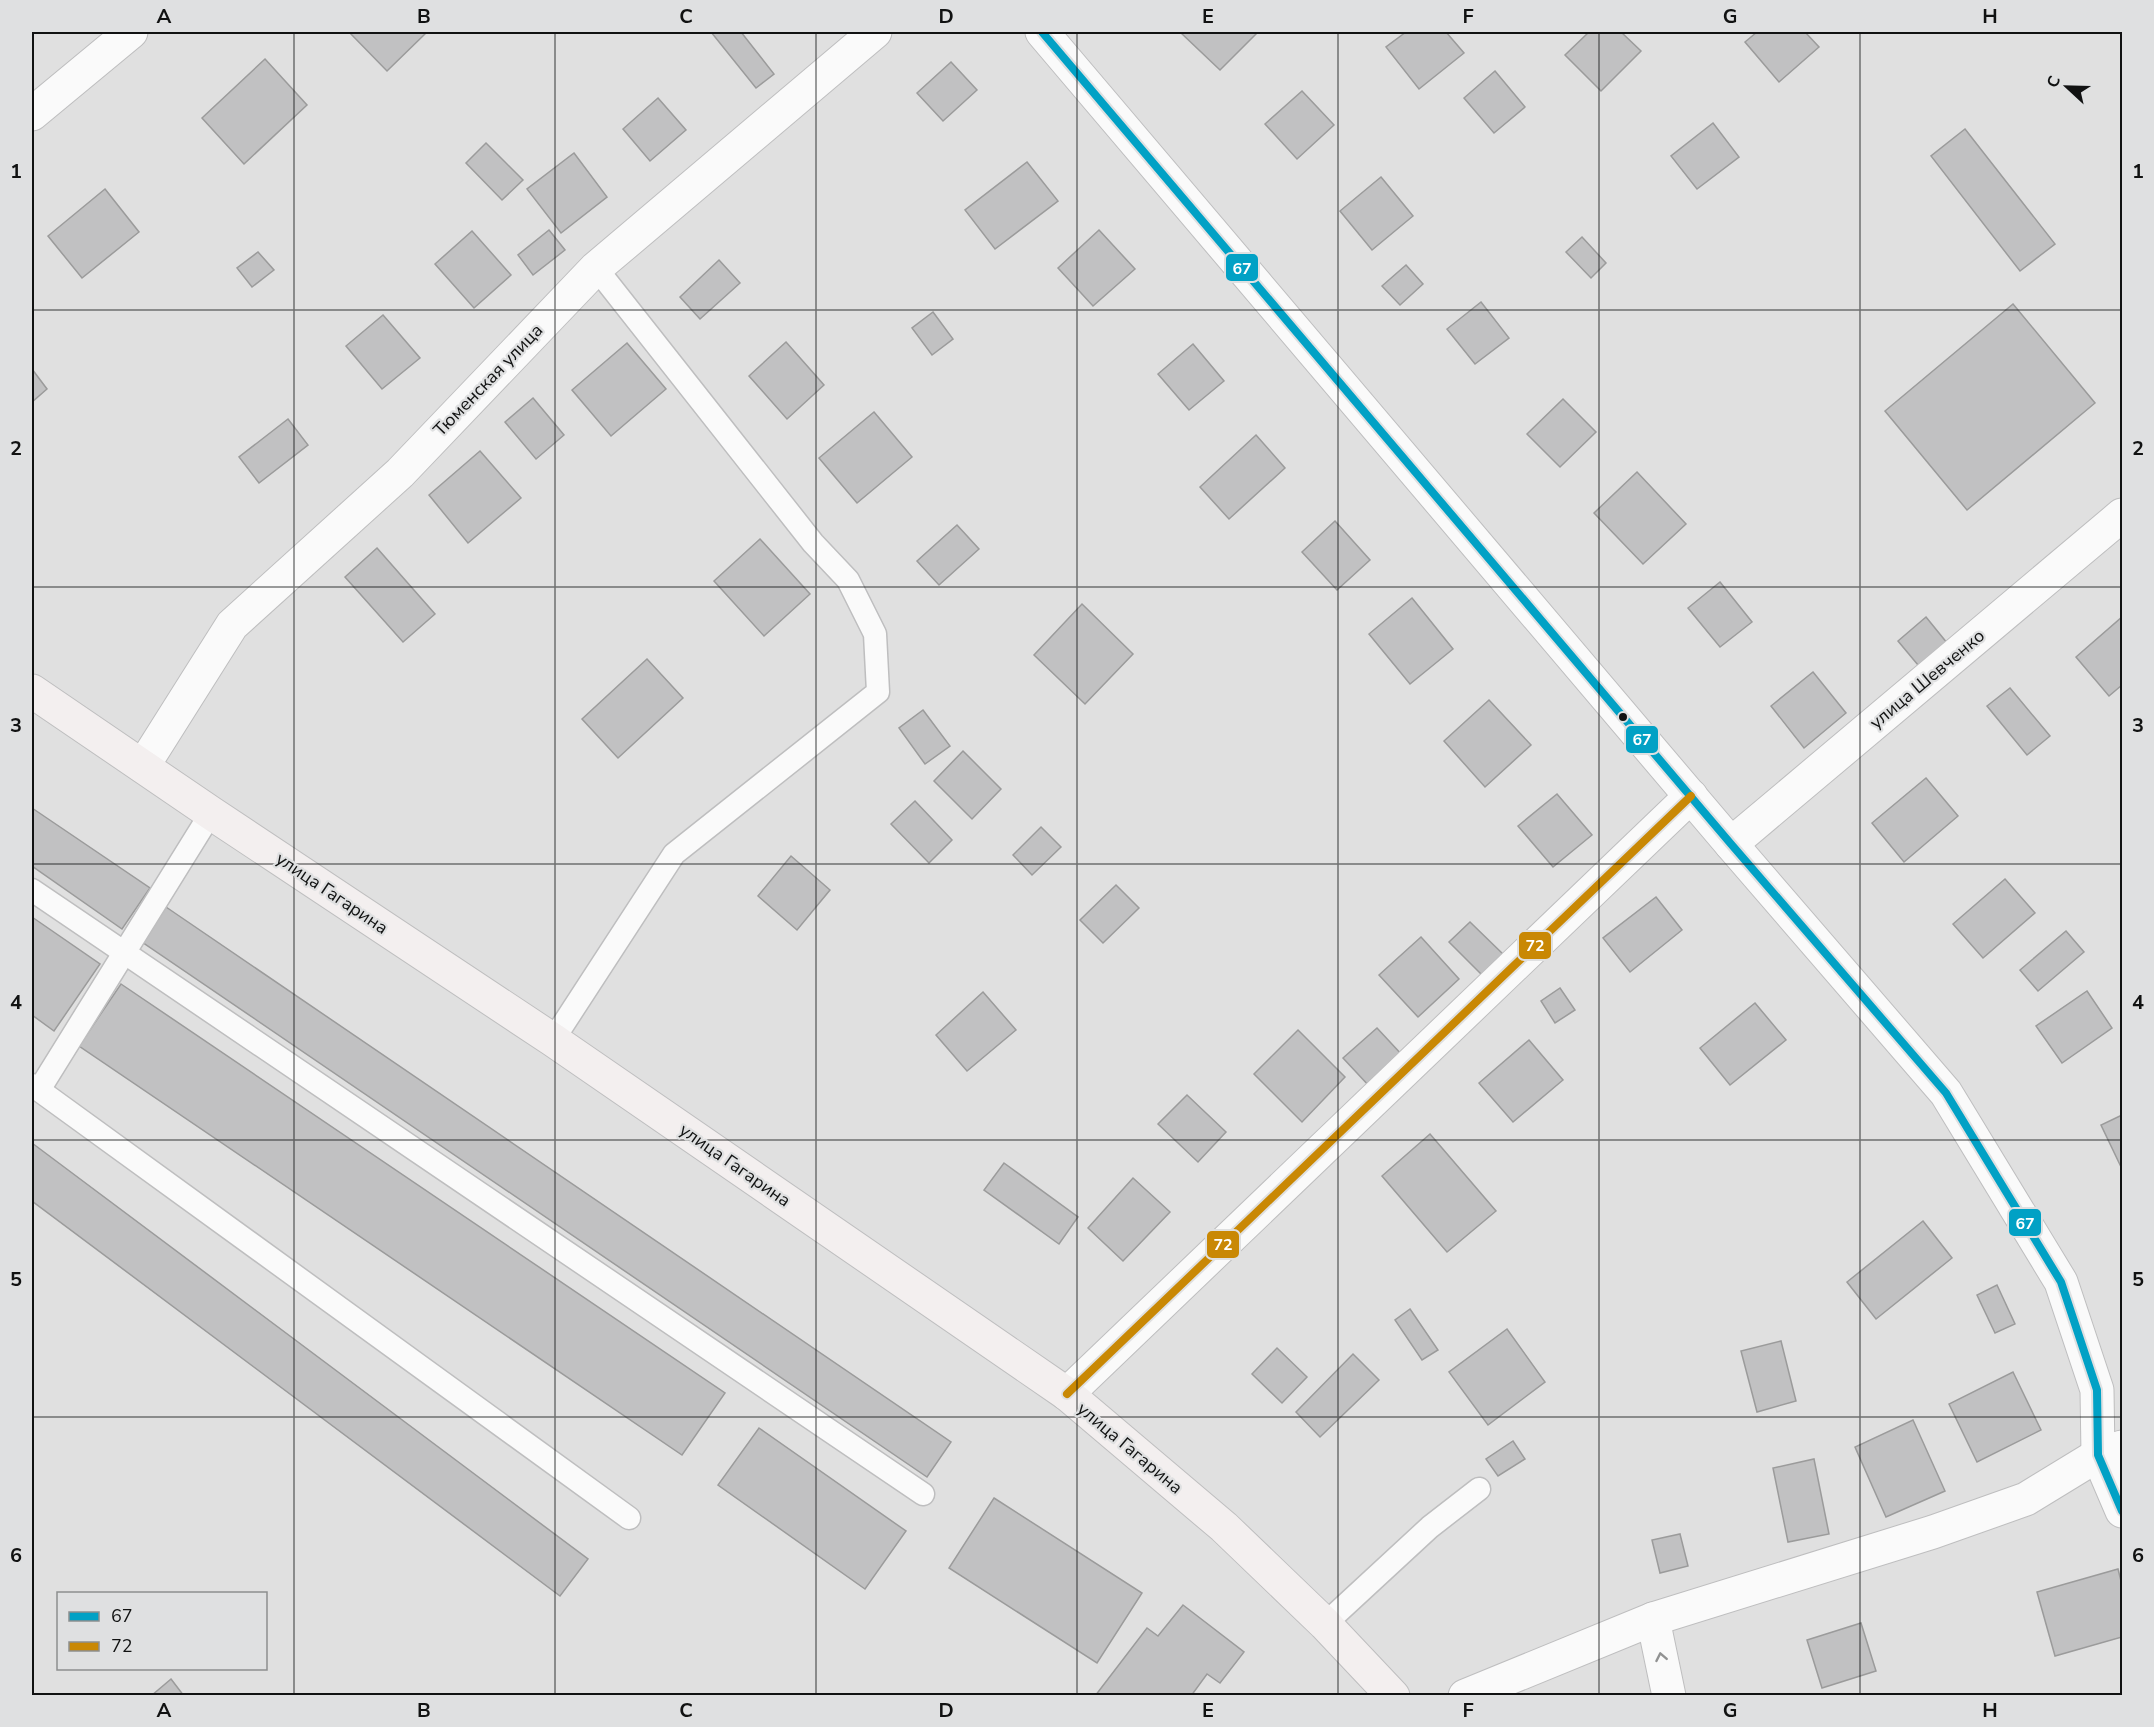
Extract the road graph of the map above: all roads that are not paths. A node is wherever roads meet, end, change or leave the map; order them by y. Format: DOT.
graph roads {
  1 [pos="130,32"];
  2 [pos="875,32"];
  3 [pos="1042,32"];
  4 [pos="32,114"];
  5 [pos="596,268"];
  6 [pos="2120,522"];
  7 [pos="32,691"];
  8 [pos="143,766"];
  9 [pos="1691,796"];
  10 [pos="211,813"];
  11 [pos="1731,844"];
  12 [pos="32,890"];
  13 [pos="124,954"];
  14 [pos="553,1040"];
  15 [pos="35,1087"];
  16 [pos="1066,1394"];
  17 [pos="2110,1451"];
  18 [pos="1479,1489"];
  19 [pos="922,1494"];
  20 [pos="2122,1511"];
  21 [pos="629,1518"];
  22 [pos="1653,1619"];
  23 [pos="1325,1624"];
  24 [pos="1394,1695"];
  25 [pos="1465,1695"];
  26 [pos="1669,1695"];
  1 -- 4 [label="street"];
  2 -- 5 [label="street, Тюменская улица"];
  3 -- 9 [label="street"];
  5 -- 8 [label="street, Тюменская улица"];
  5 -- 14 [label="lane"];
  6 -- 11 [label="street, улица Шевченко"];
  7 -- 8 [label="main road, улица Гагарина"];
  8 -- 10 [label="main road, улица Гагарина"];
  9 -- 11 [label="street"];
  9 -- 16 [label="street"];
  10 -- 13 [label="lane"];
  10 -- 14 [label="main road, улица Гагарина"];
  11 -- 17 [label="street"];
  12 -- 13 [label="lane"];
  13 -- 15 [label="lane"];
  13 -- 19 [label="lane"];
  14 -- 16 [label="main road, улица Гагарина"];
  15 -- 21 [label="lane"];
  16 -- 23 [label="main road, улица Гагарина"];
  17 -- 20 [label="street"];
  17 -- 22 [label="street"];
  18 -- 23 [label="lane"];
  22 -- 25 [label="street"];
  26 -- 22 [label="street, one-way"];
  23 -- 24 [label="main road, улица Гагарина"];
}
